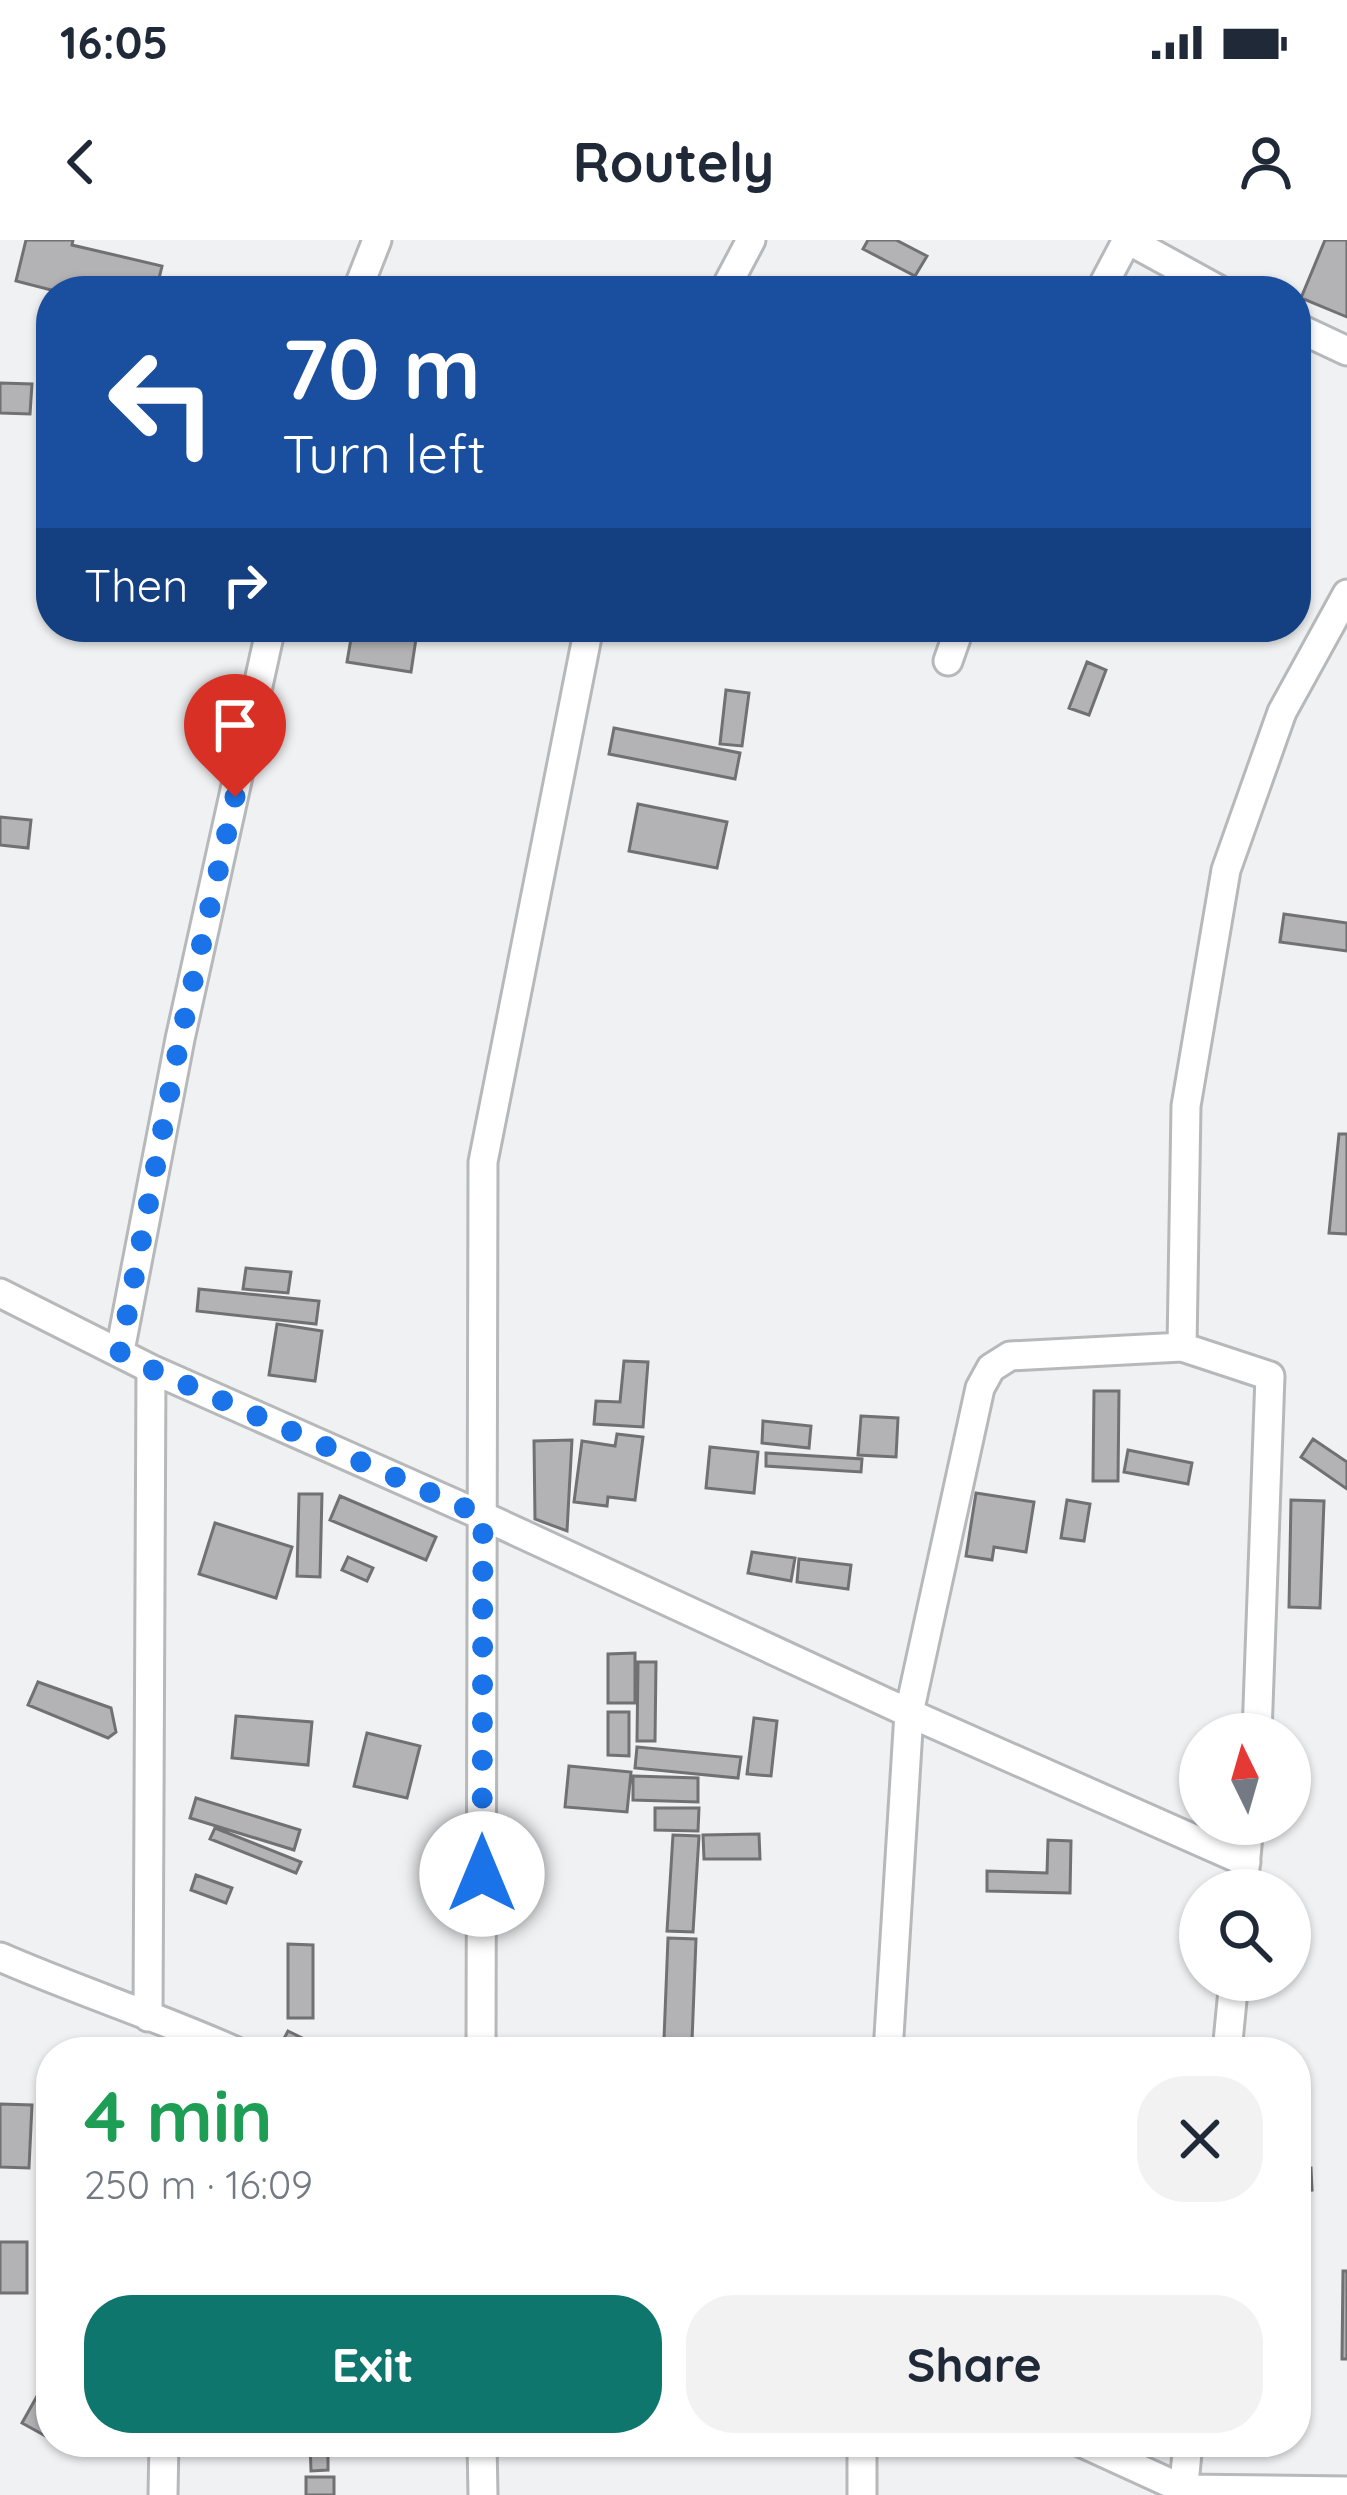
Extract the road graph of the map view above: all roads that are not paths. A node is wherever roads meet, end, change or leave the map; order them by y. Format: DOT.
graph roads {
  1 [pos="377,240"];
  2 [pos="751,240"];
  3 [pos="1128,240"];
  4 [pos="362,276"];
  5 [pos="732,276"];
  6 [pos="1108,276"];
  7 [pos="1194,276"];
  8 [pos="1311,334"];
  9 [pos="1347,352"];
  10 [pos="1347,595"];
  11 [pos="268,642"];
  12 [pos="587,642"];
  13 [pos="955,642"];
  14 [pos="948,661"];
  15 [pos="0,1293"];
  16 [pos="1182,1347"];
  17 [pos="120,1352"];
  18 [pos="151,1369"];
  19 [pos="483,1516"];
  20 [pos="909,1713"];
  21 [pos="1258,1713"];
  22 [pos="1230,1869"];
  23 [pos="0,1958"];
  24 [pos="1232,2001"];
  25 [pos="148,2017"];
  26 [pos="180,2037"];
  27 [pos="481,2037"];
  28 [pos="889,2037"];
  29 [pos="1228,2037"];
  30 [pos="164,2457"];
  31 [pos="482,2457"];
  32 [pos="862,2457"];
  33 [pos="1111,2457"];
  34 [pos="1186,2457"];
  35 [pos="1347,2491"];
  36 [pos="1183,2492"];
  37 [pos="164,2495"];
  38 [pos="483,2495"];
  39 [pos="862,2495"];
  1 -- 4 [label="street"];
  2 -- 5 [label="street"];
  3 -- 6 [label="street"];
  3 -- 7 [label="street"];
  8 -- 9 [label="street"];
  10 -- 16 [label="street"];
  11 -- 17 [label="street"];
  12 -- 19 [label="street"];
  13 -- 14 [label="street"];
  15 -- 17 [label="street"];
  16 -- 20 [label="street"];
  16 -- 21 [label="street"];
  17 -- 18 [label="street"];
  18 -- 19 [label="street"];
  18 -- 25 [label="street"];
  19 -- 20 [label="street"];
  19 -- 27 [label="street"];
  20 -- 22 [label="street"];
  20 -- 28 [label="street"];
  23 -- 25 [label="street"];
  24 -- 29 [label="street"];
  25 -- 26 [label="street"];
  30 -- 37 [label="street"];
  31 -- 38 [label="street"];
  32 -- 39 [label="street"];
  33 -- 36 [label="street"];
  34 -- 36 [label="street"];
  35 -- 36 [label="street"];
}
